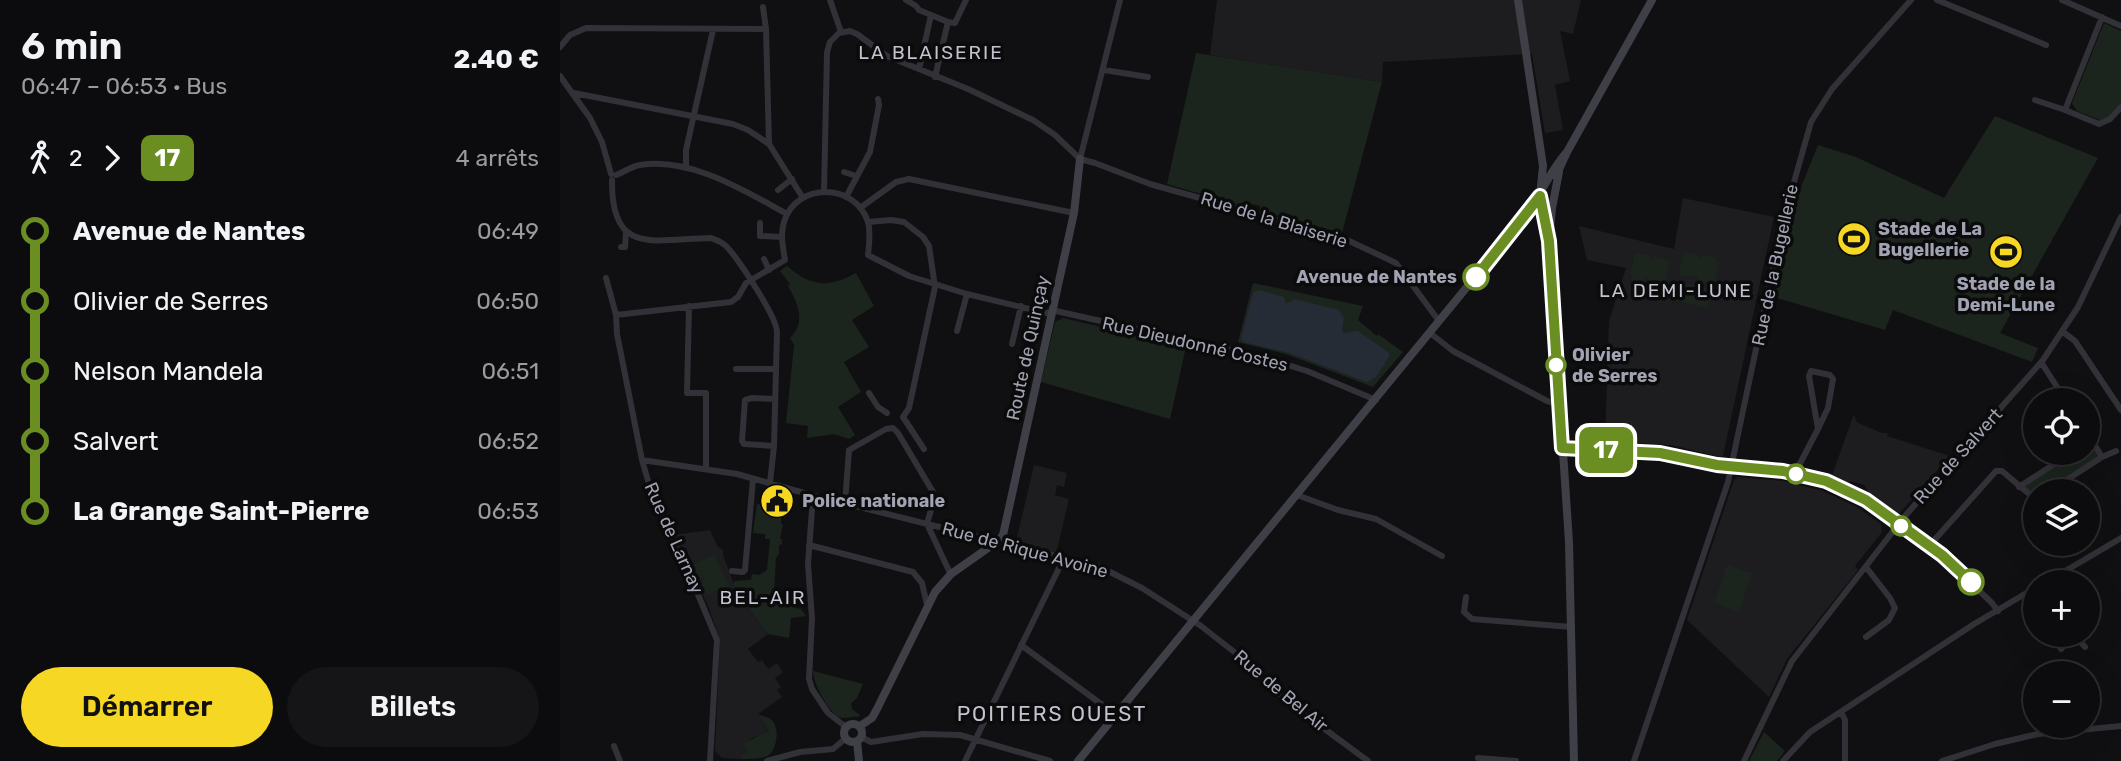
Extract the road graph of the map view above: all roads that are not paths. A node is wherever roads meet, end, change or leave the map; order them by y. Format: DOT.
graph roads {
  1 [pos="830,0"];
  2 [pos="906,0"];
  3 [pos="966,0"];
  4 [pos="1120,0"];
  5 [pos="1518,0"];
  6 [pos="1652,0"];
  7 [pos="1911,0"];
  8 [pos="1937,0"];
  9 [pos="2062,0"];
  10 [pos="764,7"];
  11 [pos="931,15"];
  12 [pos="2102,17"];
  13 [pos="948,22"];
  14 [pos="2121,26"];
  15 [pos="766,29"];
  16 [pos="713,30"];
  17 [pos="841,32"];
  18 [pos="2046,46"];
  19 [pos="560,47"];
  20 [pos="919,69"];
  21 [pos="1104,70"];
  22 [pos="560,76"];
  23 [pos="935,77"];
  24 [pos="1148,77"];
  25 [pos="574,93"];
  26 [pos="878,99"];
  27 [pos="2035,100"];
  28 [pos="2121,107"];
  29 [pos="2065,110"];
  30 [pos="694,116"];
  31 [pos="769,144"];
  32 [pos="1567,152"];
  33 [pos="1080,159"];
  34 [pos="686,168"];
  35 [pos="1543,169"];
  36 [pos="844,172"];
  37 [pos="1559,172"];
  38 [pos="613,176"];
  39 [pos="856,176"];
  40 [pos="792,179"];
  41 [pos="1549,182"];
  42 [pos="778,190"];
  43 [pos="824,191"];
  44 [pos="1540,196"];
  45 [pos="846,197"];
  46 [pos="803,198"];
  47 [pos="860,208"];
  48 [pos="1552,208"];
  49 [pos="1074,213"];
  50 [pos="788,214"];
  51 [pos="2121,217"];
  52 [pos="868,222"];
  53 [pos="760,223"];
  54 [pos="626,232"];
  55 [pos="782,237"];
  56 [pos="1549,241"];
  57 [pos="621,247"];
  58 [pos="764,259"];
  59 [pos="769,270"];
  60 [pos="606,278"];
  61 [pos="750,280"];
  62 [pos="935,284"];
  63 [pos="967,293"];
  64 [pos="689,306"];
  65 [pos="1021,306"];
  66 [pos="1052,313"];
  67 [pos="616,315"];
  68 [pos="1439,321"];
  69 [pos="957,331"];
  70 [pos="2063,332"];
  71 [pos="1430,333"];
  72 [pos="1012,344"];
  73 [pos="2041,362"];
  74 [pos="736,369"];
  75 [pos="776,369"];
  76 [pos="2058,388"];
  77 [pos="869,393"];
  78 [pos="775,399"];
  79 [pos="1376,400"];
  80 [pos="1559,404"];
  81 [pos="2121,410"];
  82 [pos="887,413"];
  83 [pos="1818,429"];
  84 [pos="774,446"];
  85 [pos="1562,448"];
  86 [pos="924,449"];
  87 [pos="2116,451"];
  88 [pos="2100,454"];
  89 [pos="2102,457"];
  90 [pos="642,460"];
  91 [pos="2053,465"];
  92 [pos="1732,467"];
  93 [pos="706,470"];
  94 [pos="1795,473"];
  95 [pos="753,479"];
  96 [pos="2068,479"];
  97 [pos="769,483"];
  98 [pos="2019,487"];
  99 [pos="2023,490"];
  100 [pos="1297,495"];
  101 [pos="813,496"];
  102 [pos="845,503"];
  103 [pos="927,524"];
  104 [pos="1898,524"];
  105 [pos="2121,538"];
  106 [pos="998,541"];
  107 [pos="809,545"];
  108 [pos="1929,546"];
  109 [pos="1443,556"];
  110 [pos="1064,558"];
  111 [pos="1866,567"];
  112 [pos="2067,570"];
  113 [pos="732,571"];
  114 [pos="951,575"];
  115 [pos="2023,595"];
  116 [pos="1466,597"];
  117 [pos="927,605"];
  118 [pos="1997,611"];
  119 [pos="1193,622"];
  120 [pos="1572,627"];
  121 [pos="1866,637"];
  122 [pos="1021,645"];
  123 [pos="1841,712"];
  124 [pos="1116,715"];
  125 [pos="860,726"];
  126 [pos="2121,726"];
  127 [pos="846,727"];
  128 [pos="846,738"];
  129 [pos="859,739"];
  130 [pos="976,739"];
  131 [pos="614,746"];
  132 [pos="1478,758"];
  133 [pos="620,761"];
  134 [pos="710,761"];
  135 [pos="767,761"];
  136 [pos="859,761"];
  137 [pos="965,761"];
  138 [pos="1050,761"];
  139 [pos="1078,761"];
  140 [pos="1368,761"];
  141 [pos="1516,761"];
  142 [pos="1574,761"];
  143 [pos="1634,761"];
  144 [pos="1744,761"];
  145 [pos="1783,761"];
  146 [pos="1845,761"];
  147 [pos="1942,761"];
  1 -- 17 [label="street"];
  2 -- 11 [label="street"];
  3 -- 13 [label="street"];
  4 -- 21 [label="street"];
  5 -- 35 [label="street"];
  6 -- 32 [label="street"];
  7 -- 92 [label="street, Rue de la Bugellerie"];
  8 -- 18 [label="street"];
  9 -- 12 [label="street"];
  10 -- 15 [label="street"];
  11 -- 13 [label="street"];
  11 -- 20 [label="street"];
  12 -- 14 [label="street"];
  12 -- 29 [label="street"];
  13 -- 23 [label="street"];
  15 -- 16 [label="street"];
  15 -- 31 [label="street"];
  16 -- 19 [label="street"];
  16 -- 30 [label="street"];
  17 -- 20 [label="street"];
  17 -- 43 [label="street"];
  20 -- 23 [label="street"];
  21 -- 24 [label="street"];
  21 -- 33 [label="street"];
  22 -- 25 [label="street"];
  23 -- 33 [label="street"];
  25 -- 30 [label="street"];
  25 -- 38 [label="street"];
  26 -- 39 [label="street"];
  27 -- 29 [label="street"];
  28 -- 29 [label="street"];
  30 -- 31 [label="street"];
  30 -- 34 [label="street"];
  31 -- 40 [label="street"];
  32 -- 37 [label="street"];
  32 -- 41 [label="street"];
  33 -- 49 [label="street, Route de Quinçay"];
  33 -- 68 [label="street, Rue de la Blaiserie"];
  34 -- 38 [label="street"];
  34 -- 50 [label="street"];
  35 -- 41 [label="street"];
  35 -- 44 [label="street"];
  36 -- 39 [label="street"];
  37 -- 41 [label="street"];
  37 -- 48 [label="street"];
  38 -- 54 [label="street"];
  39 -- 45 [label="street"];
  40 -- 42 [label="street"];
  40 -- 46 [label="street"];
  41 -- 44 [label="street"];
  41 -- 48 [label="street"];
  43 -- 45 [label="street"];
  43 -- 46 [label="street"];
  44 -- 56 [label="street"];
  44 -- 68 [label="street"];
  45 -- 47 [label="street"];
  46 -- 50 [label="street"];
  47 -- 49 [label="street"];
  47 -- 52 [label="street"];
  48 -- 56 [label="street"];
  49 -- 66 [label="street, Route de Quinçay"];
  50 -- 55 [label="street"];
  51 -- 70 [label="street, Rue de Salvert"];
  52 -- 62 [label="street, Rue Dieudonné Costes"];
  52 -- 62 [label="street"];
  53 -- 55 [label="street"];
  54 -- 57 [label="street"];
  54 -- 61 [label="street"];
  55 -- 59 [label="street"];
  56 -- 80 [label="street"];
  58 -- 59 [label="street"];
  59 -- 61 [label="street"];
  60 -- 67 [label="street, Rue de Larnay"];
  61 -- 64 [label="street"];
  61 -- 75 [label="street"];
  62 -- 63 [label="street, Rue Dieudonné Costes"];
  62 -- 86 [label="street"];
  63 -- 65 [label="street, Rue Dieudonné Costes"];
  63 -- 69 [label="street"];
  64 -- 67 [label="street"];
  64 -- 93 [label="street"];
  65 -- 66 [label="street, Rue Dieudonné Costes"];
  65 -- 72 [label="street"];
  66 -- 79 [label="street, Rue Dieudonné Costes"];
  66 -- 106 [label="street, Route de Quinçay"];
  67 -- 90 [label="street, Rue de Larnay"];
  68 -- 71 [label="street"];
  70 -- 73 [label="street, Rue de Salvert"];
  70 -- 81 [label="street"];
  71 -- 79 [label="street"];
  71 -- 80 [label="street"];
  73 -- 76 [label="street"];
  73 -- 104 [label="street, Rue de Salvert"];
  74 -- 75 [label="street"];
  75 -- 78 [label="street"];
  77 -- 82 [label="street"];
  78 -- 84 [label="street"];
  78 -- 84 [label="street"];
  79 -- 100 [label="street"];
  80 -- 85 [label="street"];
  83 -- 83 [label="street"];
  83 -- 94 [label="street"];
  84 -- 97 [label="street"];
  85 -- 92 [label="street"];
  85 -- 120 [label="street"];
  87 -- 89 [label="street"];
  88 -- 89 [label="street"];
  89 -- 96 [label="street"];
  90 -- 93 [label="street, Rue de Rique Avoine"];
  90 -- 134 [label="street, Rue de Larnay"];
  91 -- 98 [label="street"];
  92 -- 94 [label="street"];
  92 -- 143 [label="street, Rue de la Bugellerie"];
  93 -- 95 [label="street, Rue de Rique Avoine"];
  94 -- 104 [label="street"];
  95 -- 97 [label="street, Rue de Rique Avoine"];
  95 -- 113 [label="street"];
  97 -- 101 [label="street, Rue de Rique Avoine"];
  98 -- 99 [label="street"];
  98 -- 108 [label="street"];
  100 -- 109 [label="street"];
  100 -- 119 [label="street"];
  101 -- 102 [label="street, Rue de Rique Avoine"];
  101 -- 107 [label="street"];
  102 -- 103 [label="street, Rue de Rique Avoine"];
  102 -- 103 [label="street"];
  103 -- 106 [label="street, Rue de Rique Avoine"];
  103 -- 114 [label="street"];
  104 -- 108 [label="street"];
  104 -- 111 [label="street, Rue de Salvert"];
  105 -- 112 [label="street"];
  106 -- 110 [label="street, Rue de Rique Avoine"];
  106 -- 114 [label="street"];
  107 -- 117 [label="street"];
  107 -- 127 [label="street"];
  108 -- 118 [label="street"];
  110 -- 119 [label="street, Rue de Rique Avoine"];
  110 -- 122 [label="street"];
  111 -- 121 [label="street"];
  111 -- 144 [label="street, Rue de Salvert"];
  114 -- 117 [label="street"];
  115 -- 118 [label="street"];
  116 -- 120 [label="street"];
  117 -- 125 [label="street"];
  118 -- 123 [label="street"];
  119 -- 124 [label="street"];
  119 -- 140 [label="street, Rue de Bel Air"];
  120 -- 142 [label="street"];
  122 -- 124 [label="street"];
  122 -- 130 [label="street"];
  123 -- 145 [label="street"];
  123 -- 146 [label="street"];
  124 -- 139 [label="street"];
  125 -- 127 [label="street"];
  125 -- 129 [label="street"];
  126 -- 147 [label="street"];
  127 -- 128 [label="street"];
  128 -- 129 [label="street"];
  128 -- 135 [label="street"];
  129 -- 130 [label="street"];
  129 -- 136 [label="street"];
  130 -- 137 [label="street"];
  130 -- 138 [label="street"];
  131 -- 133 [label="street"];
  132 -- 141 [label="street"];
}
